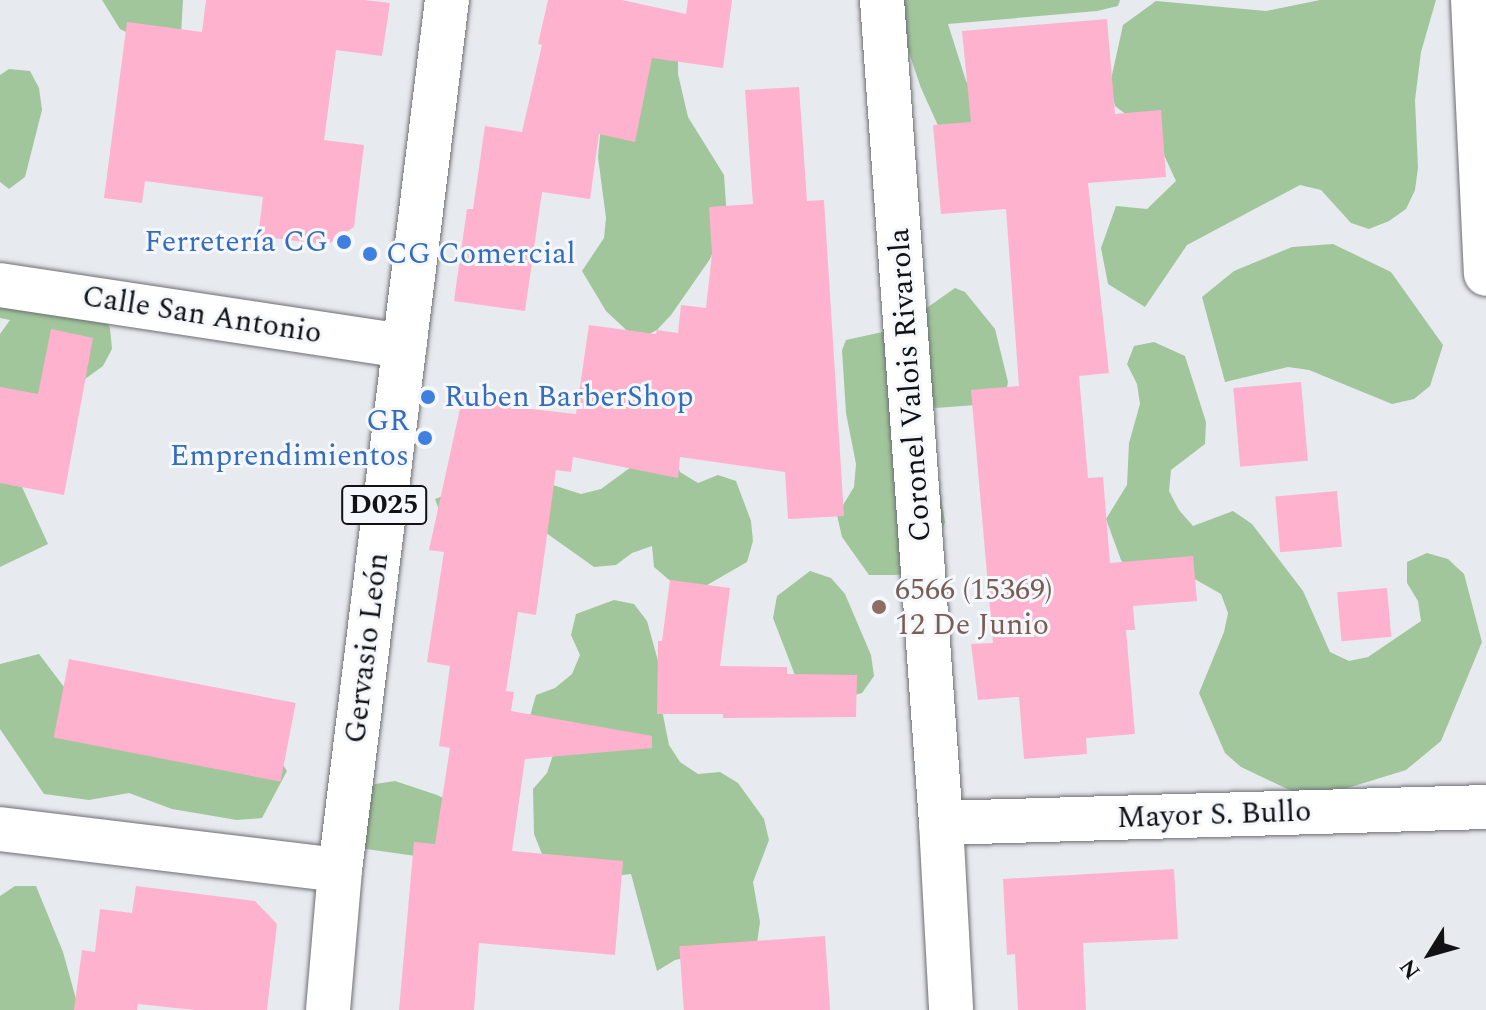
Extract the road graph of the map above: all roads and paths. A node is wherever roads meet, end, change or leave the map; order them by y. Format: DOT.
graph roads {
  1 [pos="447,0"];
  2 [pos="882,0"];
  3 [pos="1473,0"];
  4 [pos="1486,274"];
  5 [pos="0,285"];
  6 [pos="404,346"];
  7 [pos="1486,807"];
  8 [pos="941,823"];
  9 [pos="0,829"];
  10 [pos="340,870"];
  11 [pos="328,1010"];
  12 [pos="951,1010"];
  1 -- 6 [label="street, Gervasio León / D025"];
  2 -- 8 [label="street, Coronel Valois Rivarola"];
  3 -- 4 [label="street"];
  5 -- 6 [label="street, Calle San Antonio"];
  6 -- 10 [label="street, Gervasio León / D025"];
  7 -- 8 [label="street, Mayor S. Bullo"];
  8 -- 12 [label="street, Coronel Valois Rivarola"];
  9 -- 10 [label="street"];
  10 -- 11 [label="street, Gervasio León / D025"];
}
